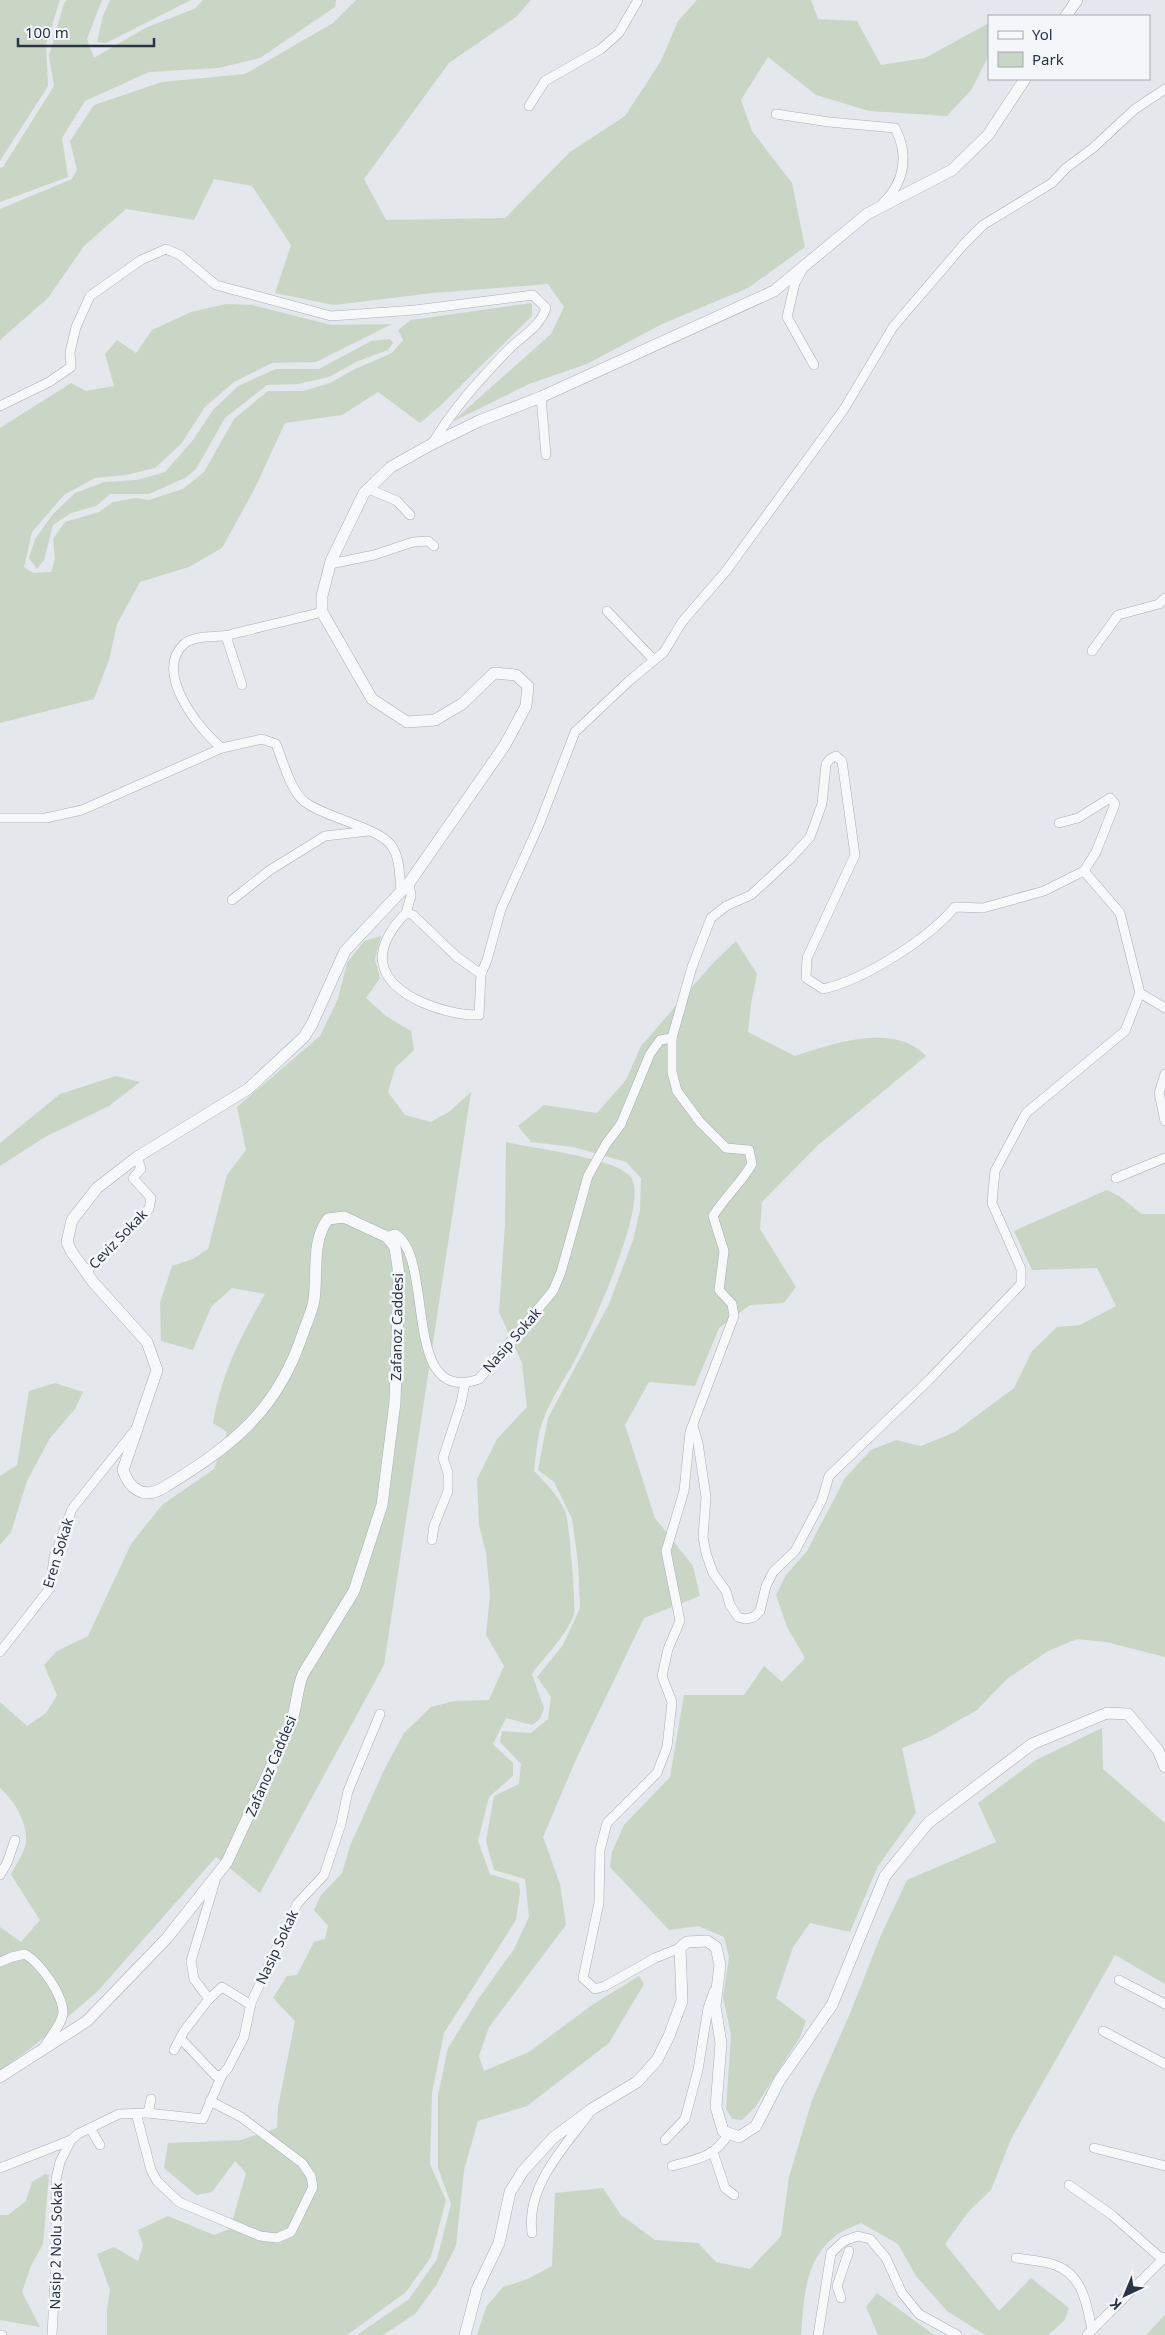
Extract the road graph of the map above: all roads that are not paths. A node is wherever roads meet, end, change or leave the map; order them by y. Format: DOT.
graph roads {
  1 [pos="638,0"];
  2 [pos="1077,0"];
  3 [pos="1067,15"];
  4 [pos="1024,80"];
  5 [pos="1165,89"];
  6 [pos="529,106"];
  7 [pos="776,114"];
  8 [pos="876,210"];
  9 [pos="805,265"];
  10 [pos="814,365"];
  11 [pos="541,397"];
  12 [pos="0,406"];
  13 [pos="432,444"];
  14 [pos="546,455"];
  15 [pos="369,488"];
  16 [pos="410,515"];
  17 [pos="434,546"];
  18 [pos="330,564"];
  19 [pos="1165,598"];
  20 [pos="607,611"];
  21 [pos="322,612"];
  22 [pos="226,636"];
  23 [pos="1092,651"];
  24 [pos="654,660"];
  25 [pos="242,684"];
  26 [pos="222,748"];
  27 [pos="0,818"];
  28 [pos="1060,824"];
  29 [pos="369,831"];
  30 [pos="1084,871"];
  31 [pos="409,884"];
  32 [pos="401,893"];
  33 [pos="232,900"];
  34 [pos="406,913"];
  35 [pos="481,974"];
  36 [pos="1140,993"];
  37 [pos="1165,1008"];
  38 [pos="672,1038"];
  39 [pos="1165,1074"];
  40 [pos="1165,1121"];
  41 [pos="137,1157"];
  42 [pos="1165,1158"];
  43 [pos="1116,1178"];
  44 [pos="387,1237"];
  45 [pos="86,1272"];
  46 [pos="465,1383"];
  47 [pos="693,1426"];
  48 [pos="135,1430"];
  49 [pos="432,1540"];
  50 [pos="0,1652"];
  51 [pos="380,1714"];
  52 [pos="1165,1768"];
  53 [pos="15,1840"];
  54 [pos="0,1875"];
  55 [pos="216,1878"];
  56 [pos="680,1948"];
  57 [pos="0,1962"];
  58 [pos="718,1979"];
  59 [pos="1119,1980"];
  60 [pos="209,1999"];
  61 [pos="1165,2004"];
  62 [pos="251,2005"];
  63 [pos="1103,2031"];
  64 [pos="181,2039"];
  65 [pos="174,2050"];
  66 [pos="39,2054"];
  67 [pos="1165,2064"];
  68 [pos="222,2074"];
  69 [pos="0,2078"];
  70 [pos="151,2099"];
  71 [pos="210,2101"];
  72 [pos="592,2109"];
  73 [pos="136,2113"];
  74 [pos="148,2113"];
  75 [pos="90,2128"];
  76 [pos="729,2133"];
  77 [pos="71,2140"];
  78 [pos="665,2140"];
  79 [pos="100,2146"];
  80 [pos="1094,2148"];
  81 [pos="713,2152"];
  82 [pos="672,2166"];
  83 [pos="1165,2166"];
  84 [pos="0,2168"];
  85 [pos="1069,2185"];
  86 [pos="734,2195"];
  87 [pos="532,2233"];
  88 [pos="849,2251"];
  89 [pos="1016,2258"];
  90 [pos="1164,2259"];
  91 [pos="837,2286"];
  92 [pos="825,2288"];
  93 [pos="841,2298"];
  94 [pos="1090,2332"];
  95 [pos="52,2335"];
  96 [pos="465,2335"];
  97 [pos="818,2335"];
  98 [pos="957,2335"];
  1 -- 6 [label="street"];
  2 -- 3 [label="street"];
  4 -- 8 [label="street"];
  5 -- 24 [label="street"];
  7 -- 8 [label="street"];
  8 -- 9 [label="street"];
  9 -- 10 [label="street"];
  9 -- 11 [label="street"];
  11 -- 13 [label="street"];
  11 -- 14 [label="street"];
  12 -- 13 [label="street"];
  13 -- 15 [label="street"];
  15 -- 16 [label="street"];
  15 -- 18 [label="street"];
  17 -- 18 [label="street"];
  18 -- 21 [label="street"];
  19 -- 23 [label="street"];
  20 -- 24 [label="street"];
  21 -- 22 [label="street"];
  21 -- 31 [label="street"];
  22 -- 25 [label="street"];
  22 -- 26 [label="street"];
  24 -- 35 [label="street"];
  26 -- 27 [label="street"];
  26 -- 29 [label="street"];
  28 -- 30 [label="street"];
  29 -- 32 [label="street"];
  29 -- 33 [label="street"];
  30 -- 36 [label="street"];
  30 -- 38 [label="street"];
  31 -- 32 [label="street"];
  31 -- 34 [label="street"];
  32 -- 41 [label="street"];
  34 -- 35 [label="street"];
  34 -- 35 [label="street"];
  36 -- 37 [label="street"];
  36 -- 47 [label="street"];
  38 -- 46 [label="street, Nasip Sokak"];
  38 -- 47 [label="street"];
  39 -- 40 [label="street"];
  41 -- 45 [label="street"];
  41 -- 45 [label="street, Ceviz Sokak"];
  42 -- 43 [label="street"];
  44 -- 46 [label="street"];
  44 -- 48 [label="street"];
  44 -- 55 [label="street, Zafanoz Caddesi"];
  45 -- 48 [label="street"];
  46 -- 49 [label="street"];
  47 -- 56 [label="street"];
  48 -- 50 [label="street, Eren Sokak"];
  51 -- 62 [label="street, Nasip Sokak"];
  52 -- 76 [label="street"];
  53 -- 54 [label="street"];
  55 -- 60 [label="street"];
  55 -- 66 [label="street, Zafanoz Caddesi"];
  56 -- 58 [label="street"];
  56 -- 72 [label="street"];
  57 -- 66 [label="street"];
  58 -- 76 [label="street"];
  58 -- 78 [label="street"];
  59 -- 61 [label="street"];
  60 -- 62 [label="street"];
  60 -- 64 [label="street"];
  62 -- 68 [label="street, Nasip Sokak"];
  63 -- 67 [label="street"];
  64 -- 65 [label="street"];
  64 -- 68 [label="street"];
  66 -- 69 [label="street, Zafanoz Caddesi"];
  68 -- 71 [label="street, Nasip Sokak"];
  70 -- 74 [label="street"];
  71 -- 73 [label="street"];
  71 -- 74 [label="street, Nasip Sokak"];
  72 -- 87 [label="street"];
  72 -- 96 [label="street"];
  73 -- 74 [label="street"];
  73 -- 75 [label="street"];
  75 -- 77 [label="street"];
  75 -- 79 [label="street"];
  76 -- 81 [label="street"];
  77 -- 84 [label="street"];
  77 -- 95 [label="street, Nasip 2 Nolu Sokak"];
  80 -- 83 [label="street"];
  81 -- 82 [label="street"];
  81 -- 86 [label="street"];
  85 -- 90 [label="street"];
  88 -- 91 [label="street"];
  89 -- 94 [label="street"];
  90 -- 94 [label="street"];
  91 -- 92 [label="street"];
  91 -- 93 [label="street"];
  92 -- 97 [label="street"];
  92 -- 98 [label="street"];
}
